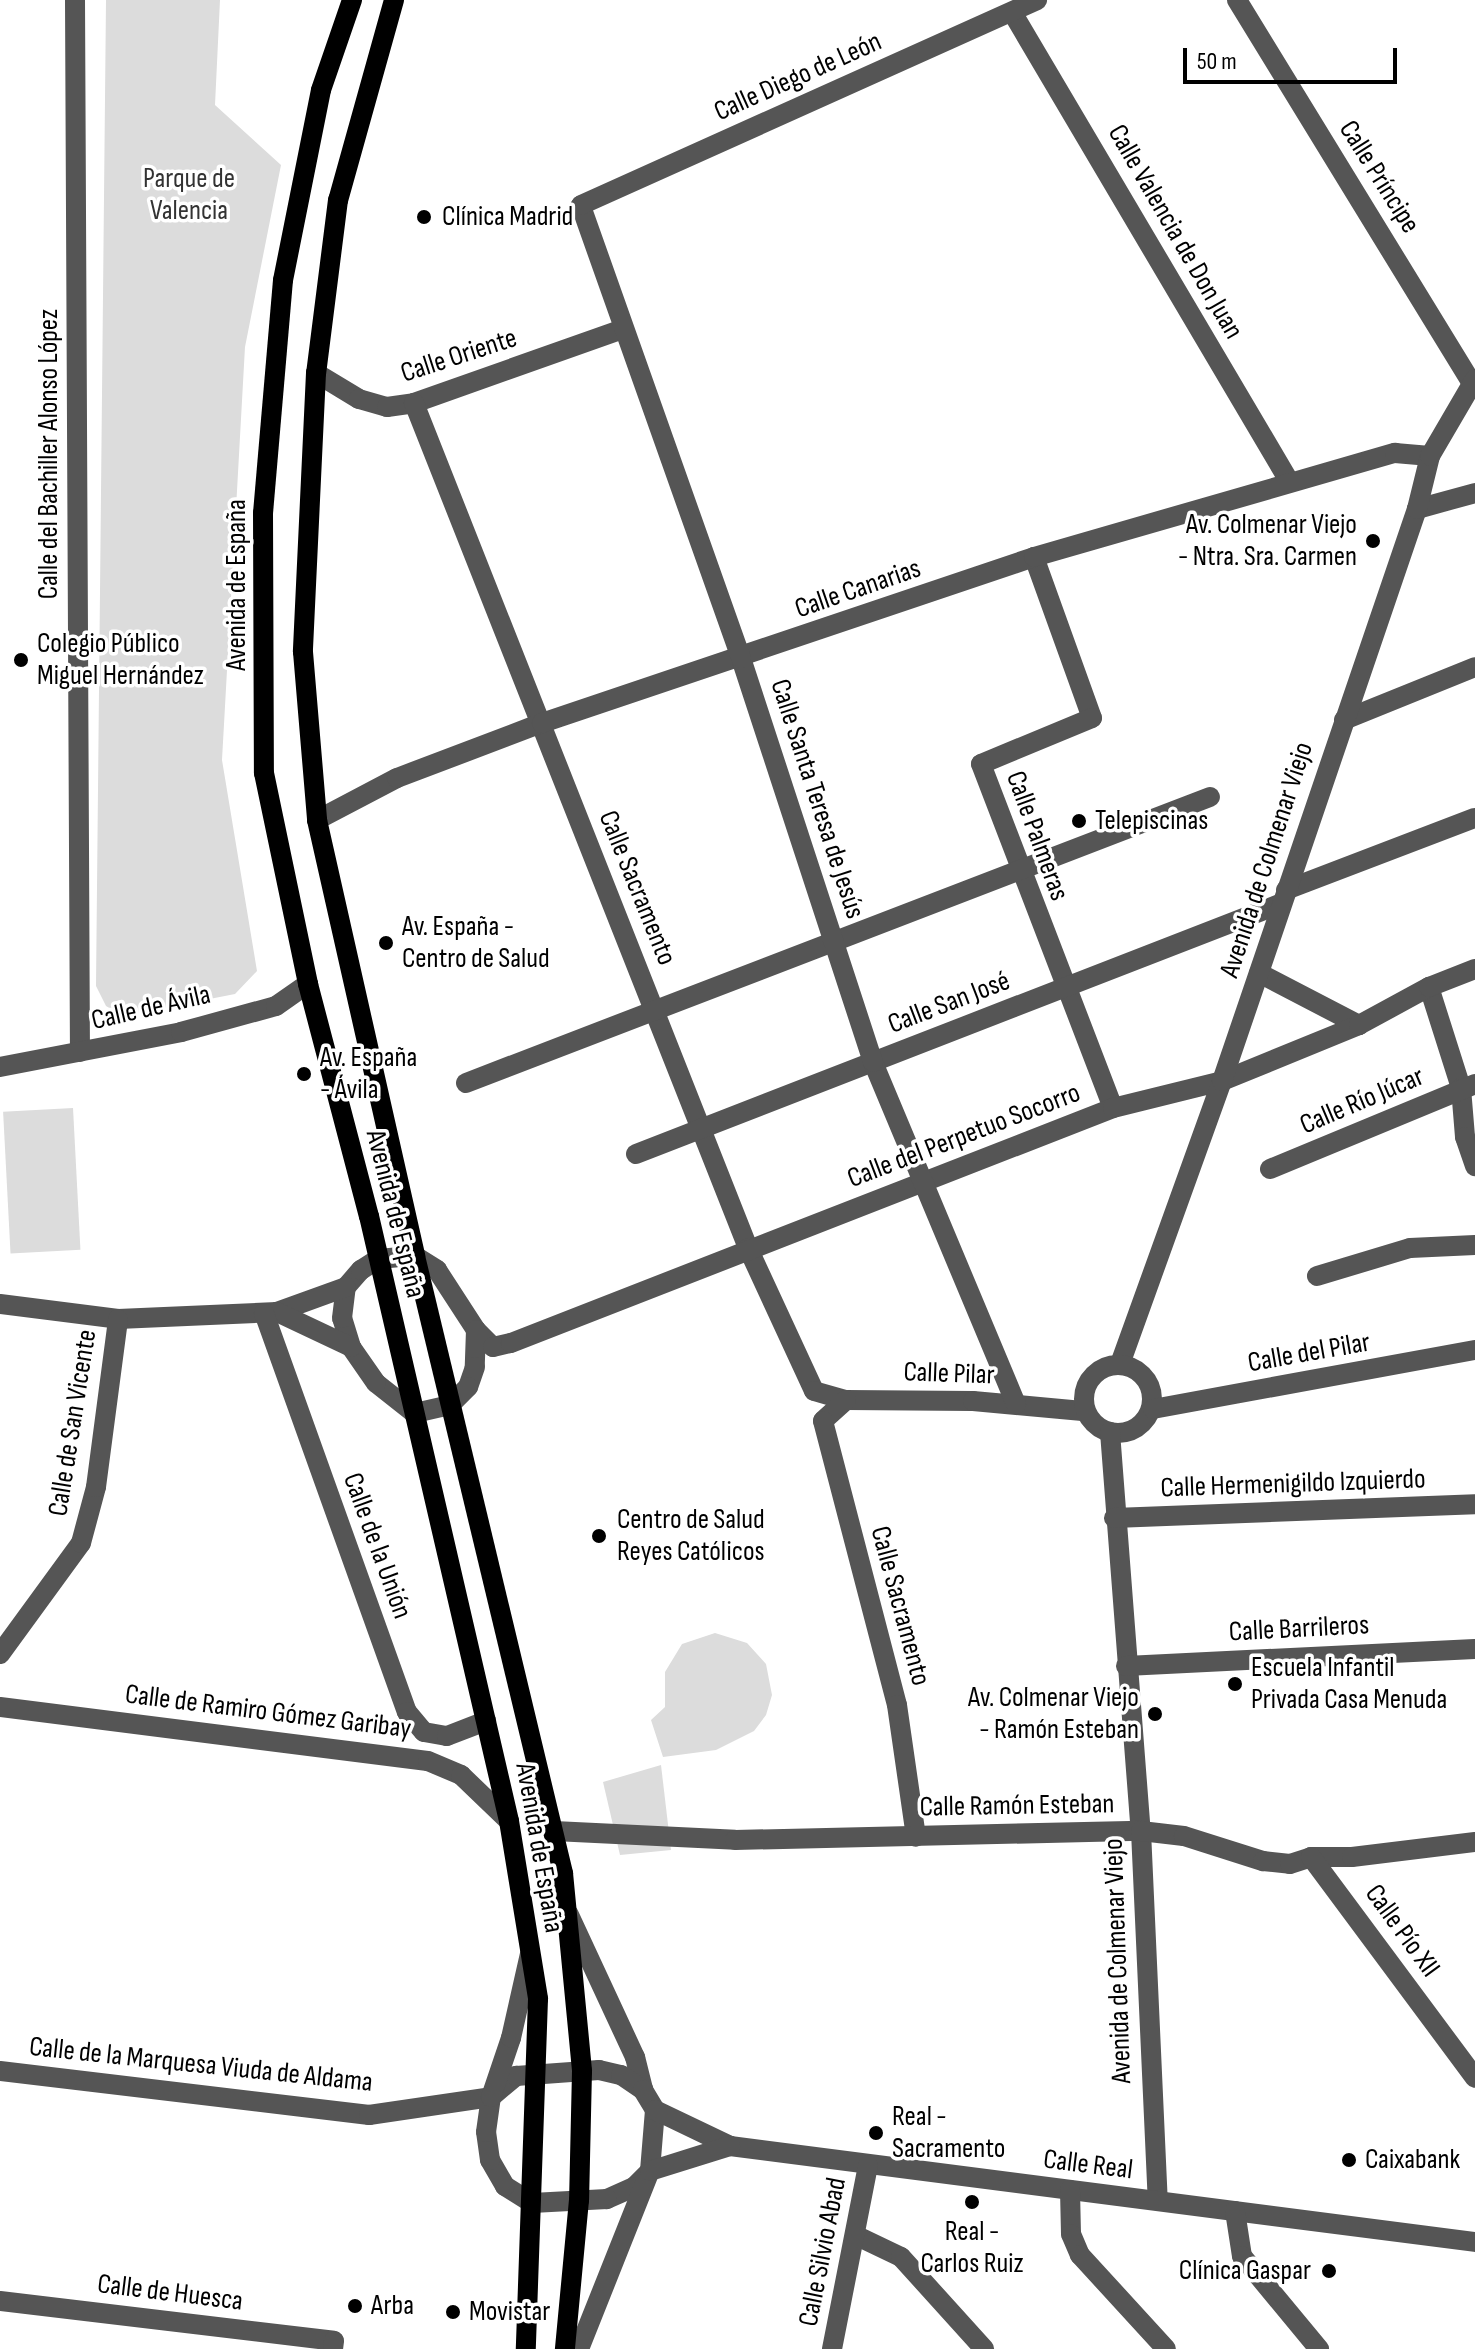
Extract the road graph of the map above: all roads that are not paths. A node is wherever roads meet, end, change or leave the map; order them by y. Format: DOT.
graph roads {
  1 [pos="75,0"];
  2 [pos="352,0"];
  3 [pos="394,0"];
  4 [pos="1037,0"];
  5 [pos="1237,0"];
  6 [pos="1012,12"];
  7 [pos="581,205"];
  8 [pos="623,329"];
  9 [pos="316,373"];
  10 [pos="1474,381"];
  11 [pos="414,403"];
  12 [pos="1430,456"];
  13 [pos="1289,481"];
  14 [pos="1475,493"];
  15 [pos="1417,509"];
  16 [pos="1034,557"];
  17 [pos="741,658"];
  18 [pos="1475,667"];
  19 [pos="1344,720"];
  20 [pos="542,723"];
  21 [pos="1210,797"];
  22 [pos="1475,818"];
  23 [pos="317,820"];
  24 [pos="1020,867"];
  25 [pos="1284,896"];
  26 [pos="835,942"];
  27 [pos="1475,969"];
  28 [pos="1259,973"];
  29 [pos="308,984"];
  30 [pos="1429,987"];
  31 [pos="1063,988"];
  32 [pos="655,1007"];
  33 [pos="1359,1025"];
  34 [pos="80,1052"];
  35 [pos="873,1062"];
  36 [pos="0,1067"];
  37 [pos="1222,1081"];
  38 [pos="466,1083"];
  39 [pos="1468,1086"];
  40 [pos="1113,1108"];
  41 [pos="702,1128"];
  42 [pos="636,1154"];
  43 [pos="1475,1166"];
  44 [pos="1270,1169"];
  45 [pos="924,1183"];
  46 [pos="1475,1245"];
  47 [pos="748,1248"];
  48 [pos="415,1256"];
  49 [pos="378,1259"];
  50 [pos="1317,1276"];
  51 [pos="346,1287"];
  52 [pos="0,1304"];
  53 [pos="270,1313"];
  54 [pos="118,1319"];
  55 [pos="476,1330"];
  56 [pos="351,1347"];
  57 [pos="1475,1350"];
  58 [pos="1120,1364"];
  59 [pos="814,1391"];
  60 [pos="846,1400"];
  61 [pos="1016,1404"];
  62 [pos="450,1405"];
  63 [pos="1153,1409"];
  64 [pos="1083,1411"];
  65 [pos="414,1413"];
  66 [pos="1110,1432"];
  67 [pos="1475,1504"];
  68 [pos="1114,1518"];
  69 [pos="1475,1649"];
  70 [pos="0,1654"];
  71 [pos="1126,1666"];
  72 [pos="0,1707"];
  73 [pos="486,1721"];
  74 [pos="414,1724"];
  75 [pos="392,1758"];
  76 [pos="509,1821"];
  77 [pos="554,1831"];
  78 [pos="1141,1831"];
  79 [pos="916,1837"];
  80 [pos="1475,1842"];
  81 [pos="1311,1857"];
  82 [pos="569,1915"];
  83 [pos="530,1954"];
  84 [pos="0,2071"];
  85 [pos="582,2071"];
  86 [pos="539,2073"];
  87 [pos="1475,2078"];
  88 [pos="643,2090"];
  89 [pos="491,2097"];
  90 [pos="655,2110"];
  91 [pos="730,2146"];
  92 [pos="868,2165"];
  93 [pos="650,2171"];
  94 [pos="1070,2190"];
  95 [pos="579,2200"];
  96 [pos="1158,2201"];
  97 [pos="532,2203"];
  98 [pos="1235,2211"];
  99 [pos="855,2235"];
  100 [pos="1473,2238"];
  101 [pos="0,2301"];
  102 [pos="334,2345"];
  103 [pos="526,2349"];
  104 [pos="565,2349"];
  105 [pos="579,2349"];
  106 [pos="832,2349"];
  107 [pos="984,2349"];
  108 [pos="1166,2349"];
  109 [pos="1319,2349"];
  1 -- 34 [label="street, Calle del Bachiller Alonso López"];
  2 -- 29 [label="main road, Avenida de España"];
  3 -- 9 [label="main road, Avenida de España"];
  4 -- 6 [label="street, Calle Diego de León"];
  5 -- 10 [label="street, Calle Príncipe"];
  6 -- 7 [label="street, Calle Diego de León"];
  6 -- 13 [label="street, Calle Valencia de Don Juan"];
  7 -- 8 [label="street, Calle Santa Teresa de Jesús"];
  8 -- 11 [label="street, Calle Oriente"];
  8 -- 17 [label="street, Calle Santa Teresa de Jesús"];
  9 -- 11 [label="street, Calle Oriente"];
  9 -- 23 [label="main road, Avenida de España"];
  10 -- 12 [label="street, Avenida de Colmenar Viejo"];
  11 -- 20 [label="street, Calle Sacramento"];
  12 -- 13 [label="street, Calle Canarias"];
  12 -- 15 [label="street, Avenida de Colmenar Viejo"];
  13 -- 16 [label="street, Calle Canarias"];
  14 -- 15 [label="street"];
  15 -- 19 [label="street, Avenida de Colmenar Viejo"];
  16 -- 17 [label="street, Calle Canarias"];
  16 -- 24 [label="street, Calle Palmeras"];
  17 -- 20 [label="street, Calle Canarias"];
  17 -- 26 [label="street, Calle Santa Teresa de Jesús"];
  18 -- 19 [label="street"];
  19 -- 25 [label="street, Avenida de Colmenar Viejo"];
  20 -- 23 [label="street, Calle Canarias"];
  20 -- 32 [label="street, Calle Sacramento"];
  21 -- 24 [label="street"];
  22 -- 25 [label="street, Calle San José"];
  23 -- 48 [label="main road, Avenida de España"];
  24 -- 26 [label="street"];
  24 -- 31 [label="street, Calle Palmeras"];
  25 -- 28 [label="street, Avenida de Colmenar Viejo"];
  25 -- 31 [label="street, Calle San José"];
  26 -- 32 [label="street"];
  26 -- 35 [label="street, Calle Santa Teresa de Jesús"];
  27 -- 30 [label="street, Calle del Perpetuo Socorro"];
  28 -- 33 [label="street"];
  28 -- 37 [label="street, Avenida de Colmenar Viejo"];
  29 -- 34 [label="street, Calle de Ávila"];
  29 -- 49 [label="main road, Avenida de España"];
  30 -- 33 [label="street, Calle del Perpetuo Socorro"];
  30 -- 39 [label="street"];
  31 -- 35 [label="street, Calle San José"];
  31 -- 40 [label="street, Calle Palmeras"];
  32 -- 38 [label="street"];
  32 -- 41 [label="street, Calle Sacramento"];
  33 -- 37 [label="street, Calle del Perpetuo Socorro"];
  34 -- 36 [label="street, Calle de Ávila"];
  35 -- 41 [label="street, Calle San José"];
  35 -- 45 [label="street, Calle Santa Teresa de Jesús"];
  37 -- 40 [label="street, Calle del Perpetuo Socorro"];
  37 -- 58 [label="street, Avenida de Colmenar Viejo"];
  39 -- 43 [label="street"];
  39 -- 44 [label="street, Calle Río Júcar"];
  40 -- 45 [label="street, Calle del Perpetuo Socorro"];
  41 -- 42 [label="street, Calle San José"];
  41 -- 47 [label="street, Calle Sacramento"];
  45 -- 47 [label="street, Calle del Perpetuo Socorro"];
  45 -- 61 [label="street, Calle Santa Teresa de Jesús"];
  46 -- 50 [label="street"];
  47 -- 55 [label="street, Calle del Perpetuo Socorro"];
  47 -- 59 [label="street, Calle Sacramento"];
  48 -- 49 [label="street"];
  48 -- 55 [label="street"];
  48 -- 62 [label="main road, Avenida de España"];
  49 -- 51 [label="street"];
  49 -- 65 [label="main road, Avenida de España"];
  51 -- 53 [label="street"];
  51 -- 56 [label="street"];
  52 -- 54 [label="street"];
  53 -- 54 [label="street"];
  53 -- 56 [label="street"];
  53 -- 74 [label="street, Calle de la Unión"];
  54 -- 70 [label="street, Calle de San Vicente"];
  55 -- 62 [label="street"];
  56 -- 65 [label="street"];
  57 -- 63 [label="street, Calle del Pilar"];
  58 -- 63 [label="street"];
  58 -- 64 [label="street"];
  59 -- 60 [label="street, Calle Pilar"];
  60 -- 61 [label="street, Calle Pilar"];
  60 -- 79 [label="street, Calle Sacramento"];
  61 -- 64 [label="street, Calle Pilar"];
  62 -- 65 [label="street"];
  62 -- 77 [label="main road, Avenida de España"];
  63 -- 66 [label="street"];
  64 -- 66 [label="street"];
  65 -- 73 [label="main road, Avenida de España"];
  66 -- 68 [label="street, Avenida de Colmenar Viejo"];
  67 -- 68 [label="street, Calle Hermenigildo Izquierdo"];
  68 -- 71 [label="street, Avenida de Colmenar Viejo"];
  69 -- 71 [label="street, Calle Barrileros"];
  71 -- 78 [label="street, Avenida de Colmenar Viejo"];
  72 -- 75 [label="street, Calle de Ramiro Gómez Garibay"];
  73 -- 74 [label="street"];
  73 -- 76 [label="main road, Avenida de España"];
  74 -- 75 [label="street"];
  75 -- 76 [label="street, Calle de Ramiro Gómez Garibay"];
  76 -- 83 [label="main road, Avenida de España"];
  77 -- 79 [label="street, Calle Ramón Esteban"];
  77 -- 82 [label="main road, Avenida de España"];
  78 -- 79 [label="street, Calle Ramón Esteban"];
  78 -- 81 [label="street, Calle Ramón Esteban"];
  78 -- 96 [label="street, Avenida de Colmenar Viejo"];
  80 -- 81 [label="street, Calle Ramón Esteban"];
  81 -- 87 [label="street, Calle Pío XII"];
  82 -- 85 [label="main road, Avenida de España"];
  82 -- 88 [label="street"];
  83 -- 86 [label="main road, Avenida de España"];
  83 -- 89 [label="street"];
  84 -- 89 [label="street, Calle de la Marquesa Viuda de Aldama"];
  85 -- 86 [label="street"];
  85 -- 88 [label="street"];
  85 -- 95 [label="main road, Avenida de España"];
  86 -- 89 [label="street"];
  86 -- 97 [label="main road, Avenida de España"];
  88 -- 90 [label="street"];
  89 -- 97 [label="street"];
  90 -- 91 [label="street, Calle Real"];
  90 -- 93 [label="street"];
  91 -- 92 [label="street, Calle Real"];
  91 -- 93 [label="street"];
  92 -- 94 [label="street, Calle Real"];
  92 -- 99 [label="street, Calle Silvio Abad"];
  93 -- 95 [label="street"];
  93 -- 105 [label="street"];
  94 -- 96 [label="street, Calle Real"];
  94 -- 108 [label="street"];
  95 -- 97 [label="street"];
  95 -- 104 [label="main road, Avenida de España"];
  96 -- 98 [label="street, Calle Real"];
  97 -- 103 [label="main road, Avenida de España"];
  98 -- 100 [label="street, Calle Real"];
  98 -- 109 [label="street"];
  99 -- 106 [label="street, Calle Silvio Abad"];
  99 -- 107 [label="street"];
  101 -- 102 [label="street, Calle de Huesca"];
}
